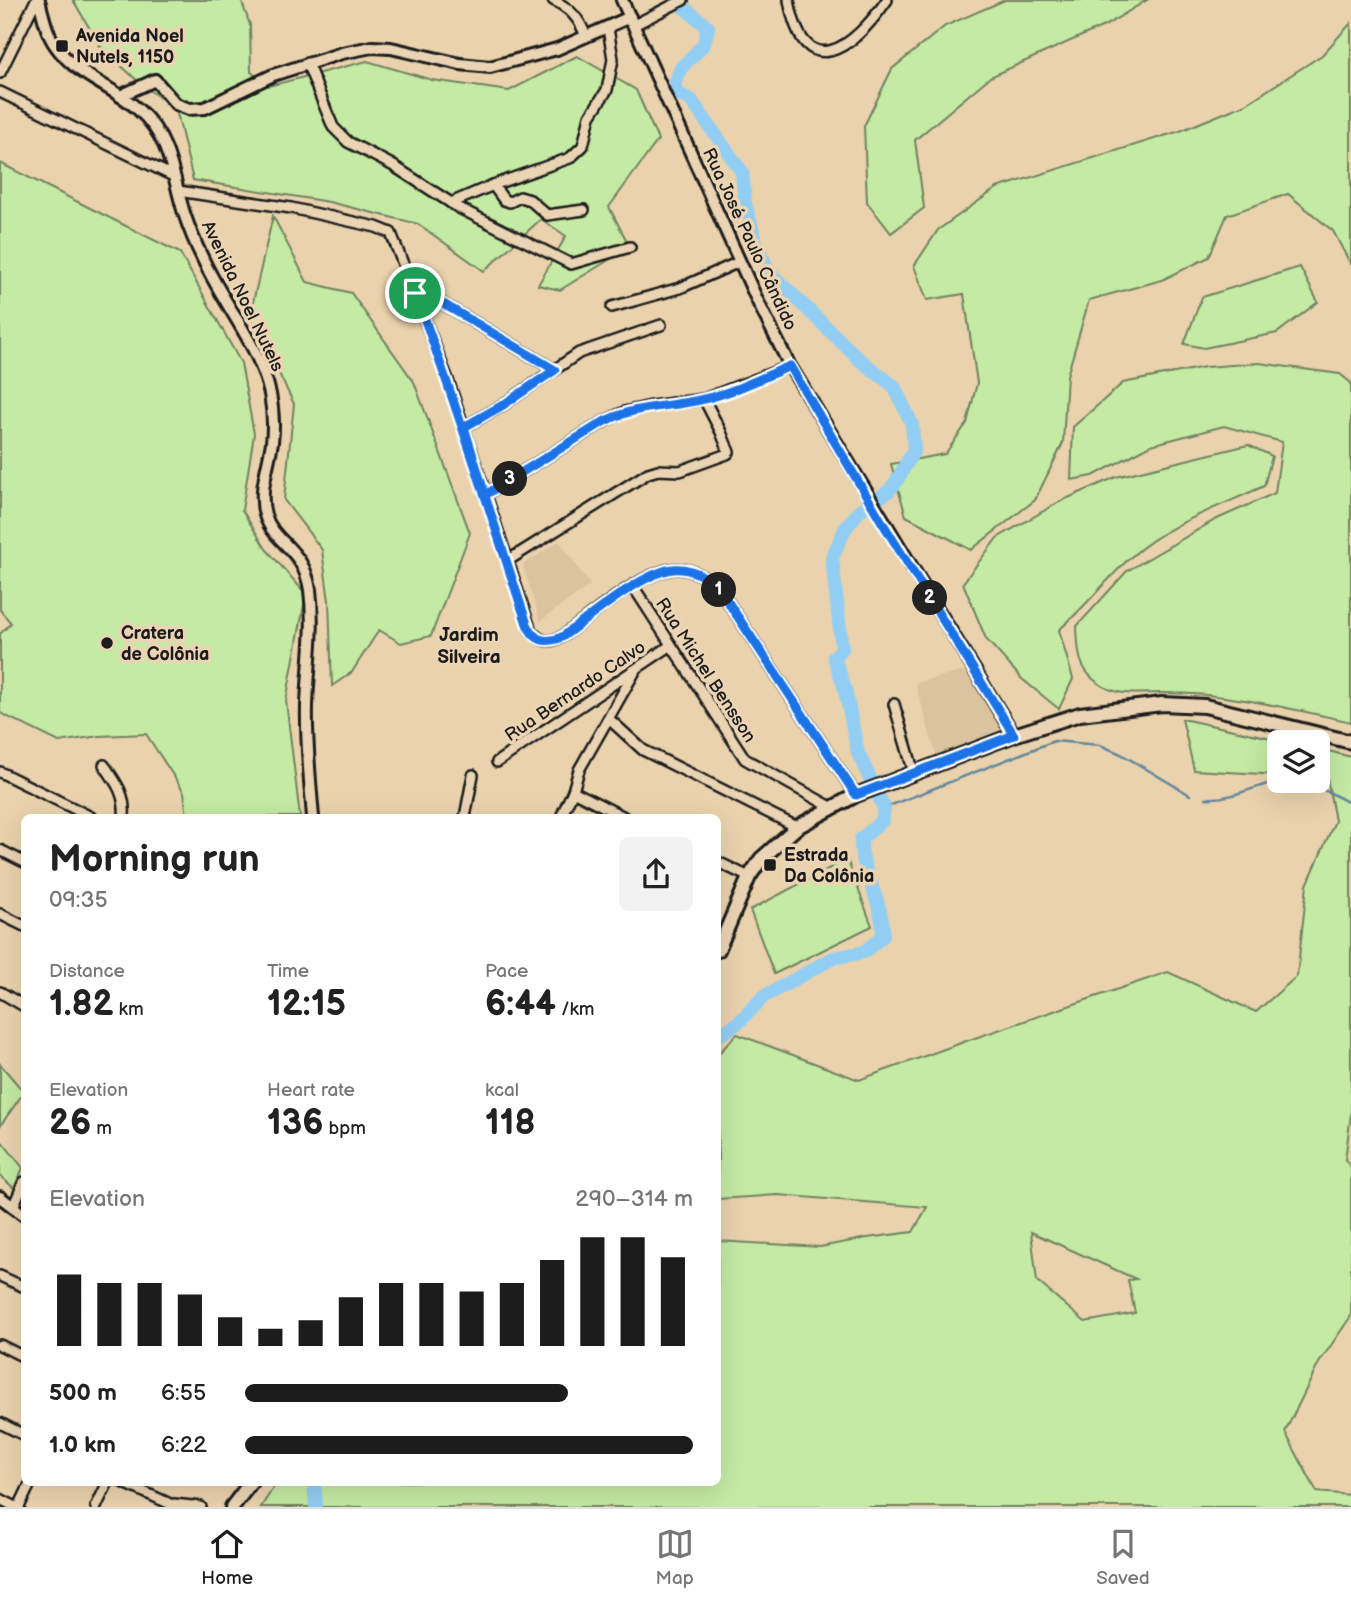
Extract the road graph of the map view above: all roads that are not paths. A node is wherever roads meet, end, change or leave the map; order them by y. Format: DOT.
graph roads {
  1 [pos="37,0"];
  2 [pos="553,0"];
  3 [pos="622,0"];
  4 [pos="683,0"];
  5 [pos="789,0"];
  6 [pos="887,0"];
  7 [pos="632,21"];
  8 [pos="608,28"];
  9 [pos="586,37"];
  10 [pos="307,63"];
  11 [pos="0,73"];
  12 [pos="0,92"];
  13 [pos="120,96"];
  14 [pos="175,177"];
  15 [pos="493,185"];
  16 [pos="178,191"];
  17 [pos="451,202"];
  18 [pos="584,210"];
  19 [pos="630,247"];
  20 [pos="740,262"];
  21 [pos="415,293"];
  22 [pos="612,307"];
  23 [pos="661,325"];
  24 [pos="790,366"];
  25 [pos="555,370"];
  26 [pos="704,399"];
  27 [pos="464,427"];
  28 [pos="485,495"];
  29 [pos="508,561"];
  30 [pos="633,586"];
  31 [pos="670,646"];
  32 [pos="635,672"];
  33 [pos="894,704"];
  34 [pos="609,719"];
  35 [pos="1014,735"];
  36 [pos="1351,742"];
  37 [pos="497,762"];
  38 [pos="104,765"];
  39 [pos="0,772"];
  40 [pos="914,773"];
  41 [pos="472,775"];
  42 [pos="573,790"];
  43 [pos="856,795"];
  44 [pos="831,807"];
  45 [pos="85,814"];
  46 [pos="124,814"];
  47 [pos="313,814"];
  48 [pos="466,814"];
  49 [pos="562,814"];
  50 [pos="618,814"];
  51 [pos="797,827"];
  52 [pos="0,850"];
  53 [pos="21,860"];
  54 [pos="721,863"];
  55 [pos="749,877"];
  56 [pos="0,914"];
  57 [pos="21,924"];
  58 [pos="721,938"];
  59 [pos="0,992"];
  60 [pos="21,1004"];
  61 [pos="21,1188"];
  62 [pos="0,1197"];
  63 [pos="13,1207"];
  64 [pos="21,1213"];
  65 [pos="0,1276"];
  66 [pos="21,1286"];
  67 [pos="0,1345"];
  68 [pos="21,1356"];
  69 [pos="0,1423"];
  70 [pos="21,1434"];
  71 [pos="29,1486"];
  72 [pos="106,1486"];
  73 [pos="132,1486"];
  74 [pos="248,1486"];
  75 [pos="0,1499"];
  76 [pos="180,1505"];
  77 [pos="18,1507"];
  78 [pos="96,1507"];
  79 [pos="201,1507"];
  80 [pos="232,1507"];
  1 -- 11 [label="street"];
  1 -- 13 [label="street, Avenida Noel Nutels"];
  2 -- 9 [label="street"];
  3 -- 7 [label="street, Rua José Paulo Cândido"];
  4 -- 7 [label="street"];
  5 -- 6 [label="street"];
  7 -- 8 [label="street"];
  7 -- 20 [label="street, Rua José Paulo Cândido"];
  8 -- 9 [label="street"];
  8 -- 15 [label="street"];
  9 -- 10 [label="street"];
  10 -- 13 [label="street"];
  10 -- 17 [label="street"];
  12 -- 14 [label="street"];
  13 -- 14 [label="street, Avenida Noel Nutels"];
  14 -- 16 [label="street, Avenida Noel Nutels"];
  15 -- 17 [label="street"];
  15 -- 18 [label="street"];
  16 -- 21 [label="street"];
  16 -- 47 [label="street, Avenida Noel Nutels"];
  17 -- 19 [label="street"];
  20 -- 22 [label="street"];
  20 -- 24 [label="street, Rua José Paulo Cândido"];
  21 -- 25 [label="street"];
  21 -- 27 [label="street"];
  23 -- 25 [label="street"];
  24 -- 26 [label="street"];
  24 -- 35 [label="street, Rua José Paulo Cândido"];
  25 -- 27 [label="street"];
  26 -- 28 [label="street"];
  26 -- 29 [label="street"];
  27 -- 28 [label="street"];
  28 -- 29 [label="street"];
  29 -- 30 [label="street"];
  30 -- 31 [label="street, Rua Michel Bensson"];
  30 -- 43 [label="street"];
  31 -- 32 [label="street, Rua Bernardo Calvo"];
  31 -- 44 [label="street, Rua Michel Bensson"];
  32 -- 34 [label="street"];
  32 -- 37 [label="street, Rua Bernardo Calvo"];
  33 -- 40 [label="street"];
  34 -- 42 [label="street"];
  34 -- 51 [label="street"];
  35 -- 36 [label="main road"];
  35 -- 40 [label="main road"];
  38 -- 46 [label="street"];
  39 -- 45 [label="street"];
  40 -- 43 [label="main road"];
  41 -- 48 [label="street"];
  42 -- 49 [label="street"];
  42 -- 50 [label="street"];
  43 -- 44 [label="main road"];
  44 -- 51 [label="main road"];
  51 -- 55 [label="main road"];
  52 -- 53 [label="street"];
  54 -- 55 [label="street"];
  55 -- 58 [label="main road"];
  56 -- 57 [label="street"];
  59 -- 60 [label="street"];
  61 -- 63 [label="street"];
  62 -- 63 [label="street"];
  63 -- 64 [label="street"];
  65 -- 66 [label="street"];
  67 -- 68 [label="street"];
  69 -- 70 [label="street"];
  71 -- 77 [label="street"];
  72 -- 78 [label="street"];
  73 -- 76 [label="street"];
  74 -- 80 [label="main road"];
  75 -- 77 [label="street"];
  76 -- 79 [label="street"];
}
